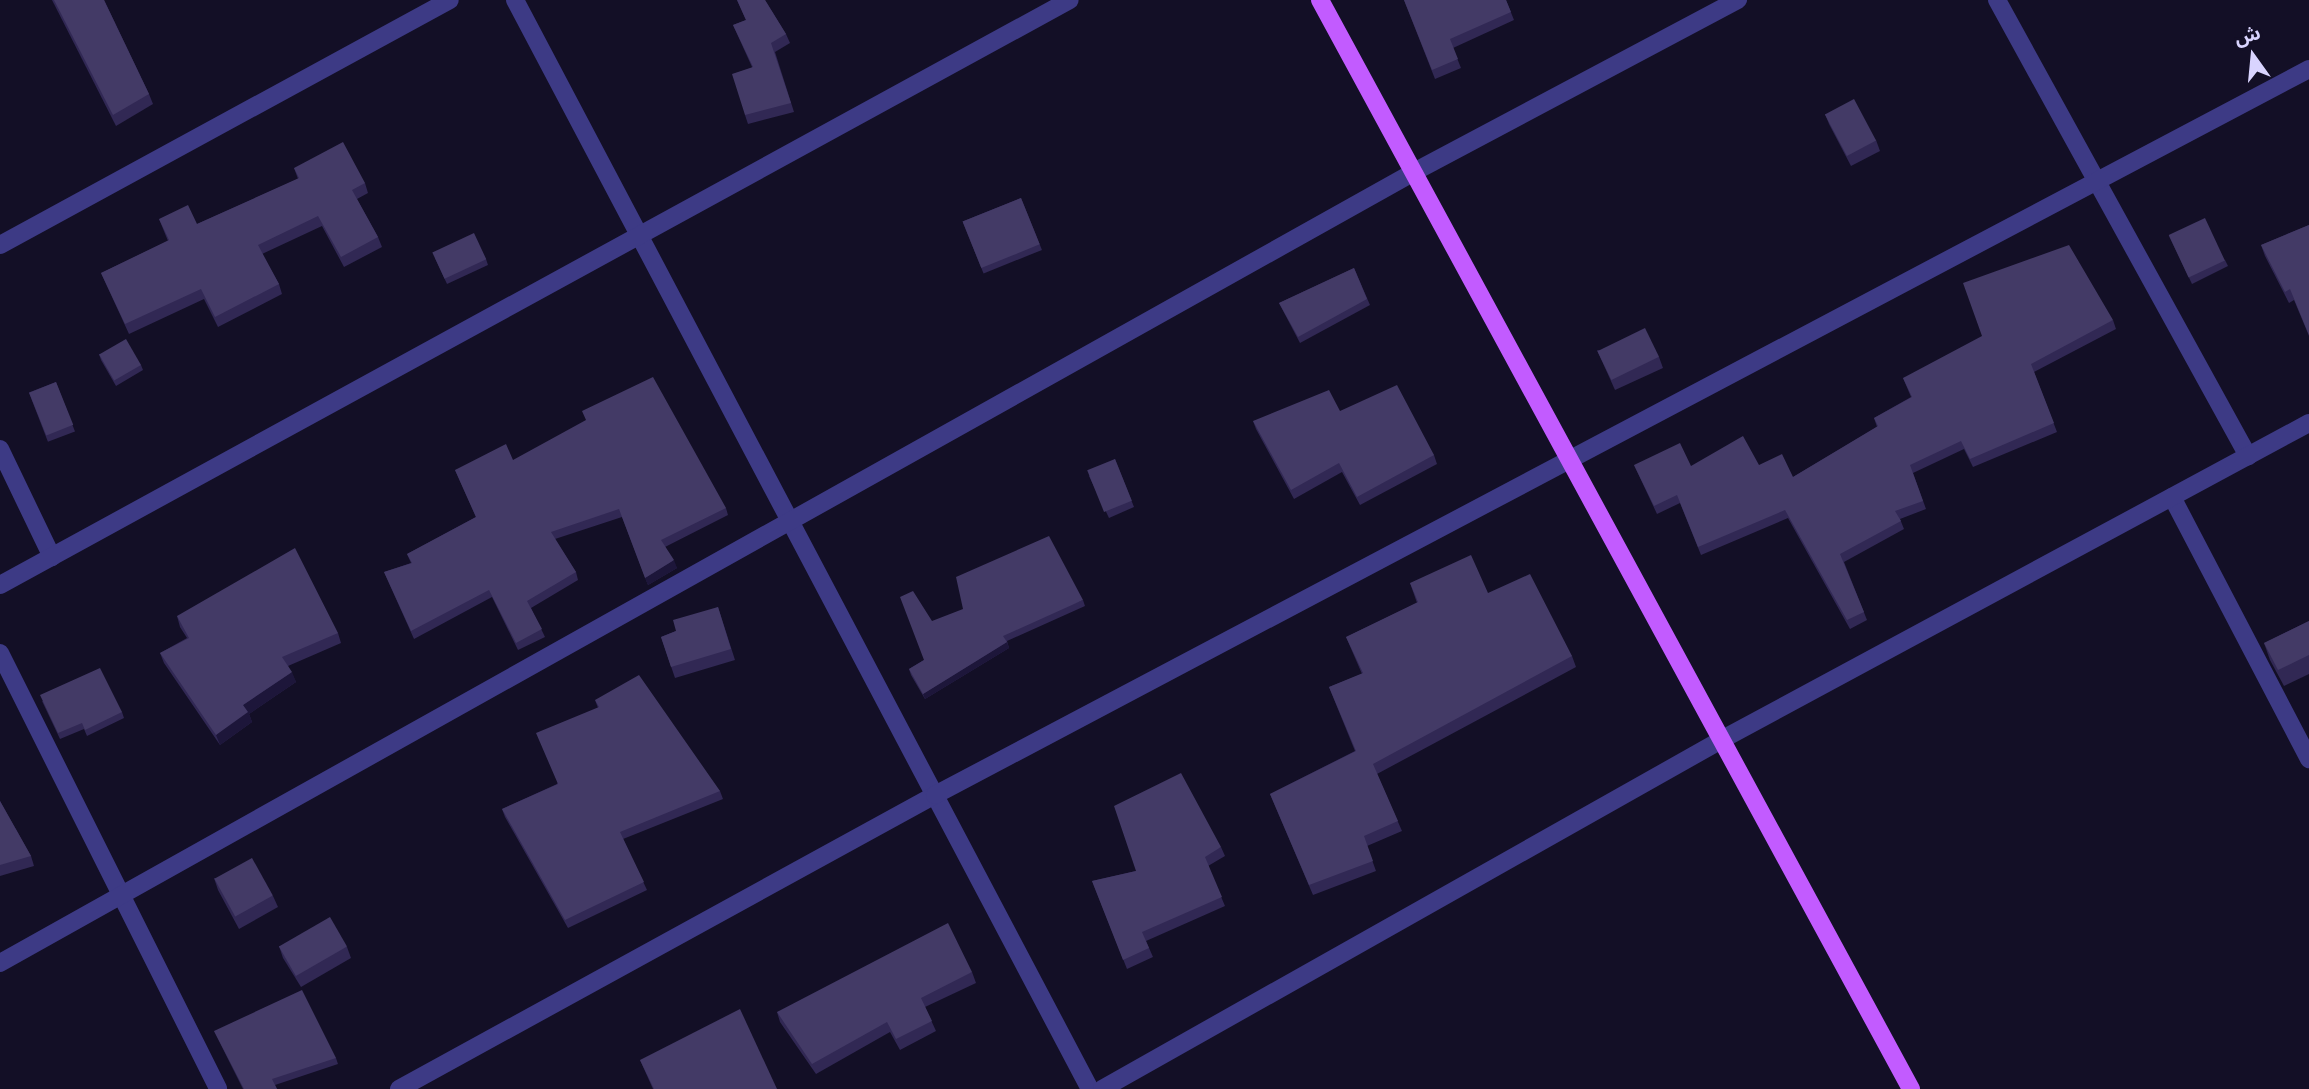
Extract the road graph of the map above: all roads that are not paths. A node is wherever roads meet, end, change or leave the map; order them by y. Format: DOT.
graph roads {
  1 [pos="450,0"];
  2 [pos="515,0"];
  3 [pos="1070,0"];
  4 [pos="1320,0"];
  5 [pos="1738,0"];
  6 [pos="1997,0"];
  7 [pos="2309,69"];
  8 [pos="1414,172"];
  9 [pos="2094,178"];
  10 [pos="639,236"];
  11 [pos="0,245"];
  12 [pos="2309,423"];
  13 [pos="0,449"];
  14 [pos="2248,456"];
  15 [pos="1570,462"];
  16 [pos="2172,497"];
  17 [pos="790,520"];
  18 [pos="52,557"];
  19 [pos="0,585"];
  20 [pos="0,653"];
  21 [pos="1721,740"];
  22 [pos="2309,759"];
  23 [pos="934,794"];
  24 [pos="122,897"];
  25 [pos="0,963"];
  26 [pos="218,1089"];
  27 [pos="399,1089"];
  28 [pos="1090,1089"];
  29 [pos="1102,1089"];
  30 [pos="1911,1089"];
  1 -- 11 [label="street"];
  2 -- 10 [label="street"];
  3 -- 10 [label="street"];
  4 -- 8 [label="main road"];
  5 -- 8 [label="street"];
  6 -- 9 [label="street"];
  7 -- 9 [label="street"];
  8 -- 15 [label="main road"];
  8 -- 17 [label="street"];
  9 -- 14 [label="street"];
  9 -- 15 [label="street"];
  10 -- 17 [label="street"];
  10 -- 18 [label="street"];
  12 -- 14 [label="street"];
  13 -- 18 [label="street"];
  14 -- 16 [label="street"];
  15 -- 21 [label="main road"];
  15 -- 23 [label="street"];
  16 -- 21 [label="street"];
  16 -- 22 [label="street"];
  17 -- 23 [label="street"];
  17 -- 24 [label="street"];
  18 -- 19 [label="street"];
  20 -- 24 [label="street"];
  21 -- 29 [label="street"];
  21 -- 30 [label="main road"];
  23 -- 27 [label="street"];
  23 -- 28 [label="street"];
  24 -- 25 [label="street"];
  24 -- 26 [label="street"];
}
